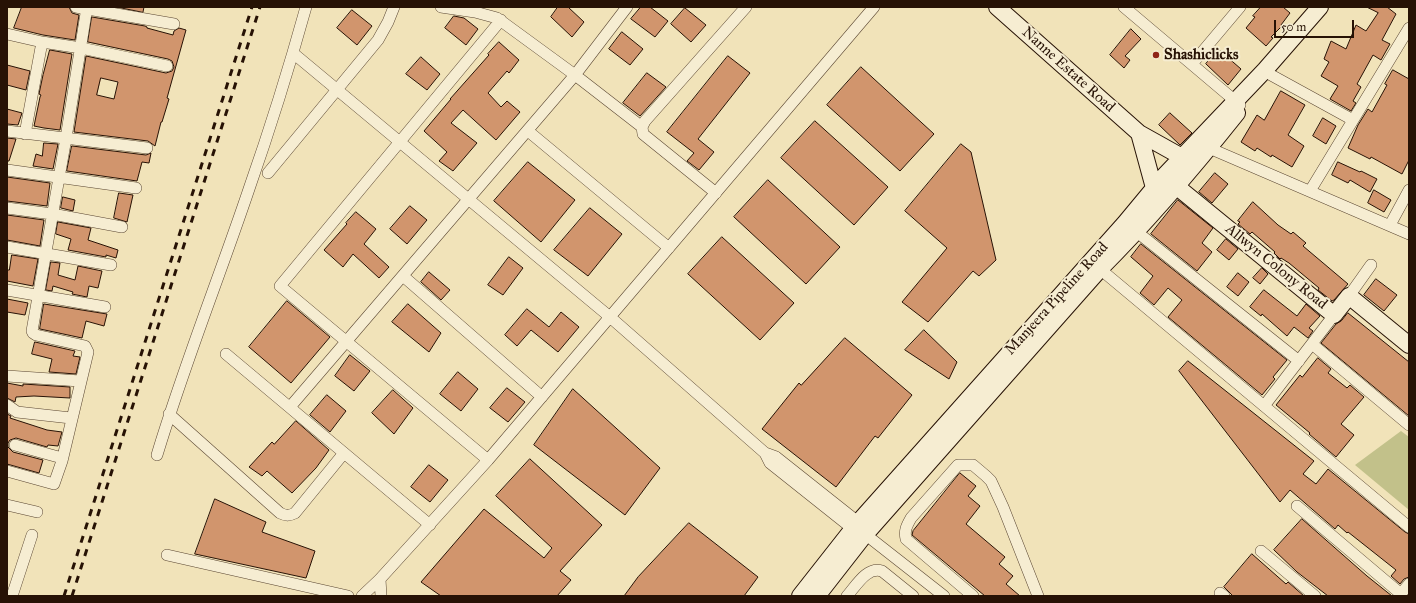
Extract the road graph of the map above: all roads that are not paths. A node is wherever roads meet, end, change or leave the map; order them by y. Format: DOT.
graph roads {
  1 [pos="306,7"];
  2 [pos="394,7"];
  3 [pos="441,7"];
  4 [pos="627,7"];
  5 [pos="746,7"];
  6 [pos="874,7"];
  7 [pos="997,7"];
  8 [pos="1124,7"];
  9 [pos="1240,7"];
  10 [pos="1320,7"];
  11 [pos="1330,7"];
  12 [pos="84,8"];
  13 [pos="501,20"];
  14 [pos="174,24"];
  15 [pos="1409,28"];
  16 [pos="7,34"];
  17 [pos="42,42"];
  18 [pos="81,48"];
  19 [pos="293,53"];
  20 [pos="1192,64"];
  21 [pos="167,66"];
  22 [pos="575,75"];
  23 [pos="1271,75"];
  24 [pos="337,89"];
  25 [pos="1238,104"];
  26 [pos="1353,120"];
  27 [pos="642,127"];
  28 [pos="528,131"];
  29 [pos="7,132"];
  30 [pos="1139,133"];
  31 [pos="25,134"];
  32 [pos="66,138"];
  33 [pos="400,142"];
  34 [pos="147,148"];
  35 [pos="1209,148"];
  36 [pos="1182,157"];
  37 [pos="7,170"];
  38 [pos="268,173"];
  39 [pos="59,177"];
  40 [pos="1176,186"];
  41 [pos="136,188"];
  42 [pos="1154,188"];
  43 [pos="1409,190"];
  44 [pos="1310,191"];
  45 [pos="716,193"];
  46 [pos="469,200"];
  47 [pos="7,208"];
  48 [pos="52,214"];
  49 [pos="1390,225"];
  50 [pos="122,227"];
  51 [pos="1137,232"];
  52 [pos="1409,234"];
  53 [pos="7,247"];
  54 [pos="669,248"];
  55 [pos="45,254"];
  56 [pos="111,265"];
  57 [pos="1371,265"];
  58 [pos="1100,269"];
  59 [pos="403,276"];
  60 [pos="7,290"];
  61 [pos="38,295"];
  62 [pos="1350,296"];
  63 [pos="105,307"];
  64 [pos="1052,314"];
  65 [pos="1334,315"];
  66 [pos="610,317"];
  67 [pos="347,342"];
  68 [pos="1312,344"];
  69 [pos="1409,345"];
  70 [pos="226,354"];
  71 [pos="1299,361"];
  72 [pos="7,376"];
  73 [pos="80,381"];
  74 [pos="542,397"];
  75 [pos="7,405"];
  76 [pos="1264,406"];
  77 [pos="290,407"];
  78 [pos="169,414"];
  79 [pos="71,418"];
  80 [pos="1409,425"];
  81 [pos="15,445"];
  82 [pos="344,453"];
  83 [pos="157,455"];
  84 [pos="62,458"];
  85 [pos="488,460"];
  86 [pos="7,471"];
  87 [pos="7,505"];
  88 [pos="1297,506"];
  89 [pos="37,512"];
  90 [pos="430,525"];
  91 [pos="1409,527"];
  92 [pos="863,531"];
  93 [pos="32,535"];
  94 [pos="1261,551"];
  95 [pos="167,555"];
  96 [pos="380,579"];
  97 [pos="1409,584"];
  98 [pos="1400,595"];
  99 [pos="12,596"];
  100 [pos="348,596"];
  101 [pos="362,596"];
  102 [pos="381,596"];
  103 [pos="800,596"];
  104 [pos="817,596"];
  105 [pos="847,596"];
  106 [pos="913,596"];
  107 [pos="944,596"];
  108 [pos="973,596"];
  109 [pos="1038,596"];
  110 [pos="1315,596"];
  1 -- 19 [label="street"];
  2 -- 24 [label="street"];
  3 -- 13 [label="street"];
  4 -- 22 [label="street"];
  5 -- 27 [label="street"];
  6 -- 45 [label="street"];
  7 -- 30 [label="main road, Nanne Estate Road"];
  8 -- 20 [label="street"];
  9 -- 20 [label="street"];
  10 -- 25 [label="main road, Manjeera Pipeline Road"];
  11 -- 23 [label="main road, Manjeera Pipeline Road"];
  12 -- 14 [label="street"];
  12 -- 18 [label="street"];
  13 -- 22 [label="street"];
  13 -- 33 [label="street"];
  15 -- 26 [label="street"];
  16 -- 17 [label="street"];
  17 -- 18 [label="street"];
  17 -- 31 [label="street"];
  18 -- 21 [label="street"];
  18 -- 32 [label="street"];
  19 -- 24 [label="street"];
  19 -- 78 [label="street"];
  20 -- 25 [label="street"];
  22 -- 27 [label="street"];
  22 -- 28 [label="street"];
  23 -- 25 [label="main road, Manjeera Pipeline Road"];
  23 -- 26 [label="street"];
  24 -- 33 [label="street"];
  24 -- 38 [label="street"];
  25 -- 35 [label="main road, Manjeera Pipeline Road"];
  25 -- 36 [label="main road, Manjeera Pipeline Road"];
  26 -- 44 [label="street"];
  27 -- 45 [label="street"];
  28 -- 46 [label="street"];
  28 -- 54 [label="street"];
  29 -- 31 [label="street"];
  30 -- 36 [label="main road, Nanne Estate Road"];
  30 -- 42 [label="main road"];
  31 -- 32 [label="street"];
  32 -- 34 [label="street"];
  32 -- 39 [label="street"];
  33 -- 46 [label="street"];
  33 -- 67 [label="street"];
  35 -- 40 [label="main road, Manjeera Pipeline Road"];
  35 -- 44 [label="street"];
  36 -- 42 [label="main road, Manjeera Pipeline Road"];
  37 -- 39 [label="street"];
  39 -- 41 [label="street"];
  39 -- 48 [label="street"];
  40 -- 51 [label="main road, Manjeera Pipeline Road"];
  40 -- 65 [label="main road, Allwyn Colony Road"];
  42 -- 64 [label="main road, Manjeera Pipeline Road"];
  43 -- 49 [label="street"];
  44 -- 49 [label="street"];
  45 -- 54 [label="street"];
  46 -- 59 [label="street"];
  46 -- 66 [label="street"];
  47 -- 48 [label="street"];
  48 -- 50 [label="street"];
  48 -- 55 [label="street"];
  49 -- 52 [label="street"];
  51 -- 58 [label="main road, Manjeera Pipeline Road"];
  51 -- 71 [label="street"];
  53 -- 55 [label="street"];
  54 -- 66 [label="street"];
  55 -- 56 [label="street"];
  55 -- 61 [label="street"];
  57 -- 62 [label="street"];
  58 -- 64 [label="main road, Manjeera Pipeline Road"];
  58 -- 76 [label="street"];
  59 -- 67 [label="street"];
  59 -- 74 [label="street"];
  60 -- 61 [label="street"];
  61 -- 63 [label="street"];
  61 -- 73 [label="street"];
  62 -- 65 [label="main road, Allwyn Colony Road"];
  62 -- 69 [label="main road, Allwyn Colony Road"];
  64 -- 92 [label="main road, Manjeera Pipeline Road"];
  65 -- 68 [label="street"];
  66 -- 74 [label="street"];
  66 -- 92 [label="street"];
  67 -- 77 [label="street"];
  67 -- 85 [label="street"];
  68 -- 71 [label="street"];
  68 -- 80 [label="street"];
  70 -- 77 [label="street"];
  71 -- 76 [label="street"];
  72 -- 73 [label="street"];
  73 -- 79 [label="street"];
  74 -- 85 [label="street"];
  75 -- 79 [label="street"];
  76 -- 91 [label="street"];
  77 -- 82 [label="street"];
  78 -- 82 [label="street"];
  78 -- 83 [label="street"];
  79 -- 84 [label="street"];
  81 -- 84 [label="street"];
  82 -- 90 [label="street"];
  84 -- 86 [label="street"];
  85 -- 90 [label="street"];
  87 -- 89 [label="street"];
  88 -- 98 [label="street"];
  90 -- 96 [label="street"];
  92 -- 103 [label="main road, Manjeera Pipeline Road"];
  92 -- 104 [label="main road, Manjeera Pipeline Road"];
  92 -- 107 [label="street"];
  93 -- 99 [label="street"];
  94 -- 110 [label="street"];
  95 -- 100 [label="street"];
  96 -- 101 [label="street"];
  96 -- 102 [label="street"];
  97 -- 98 [label="street"];
  105 -- 106 [label="street"];
  108 -- 109 [label="street"];
}
